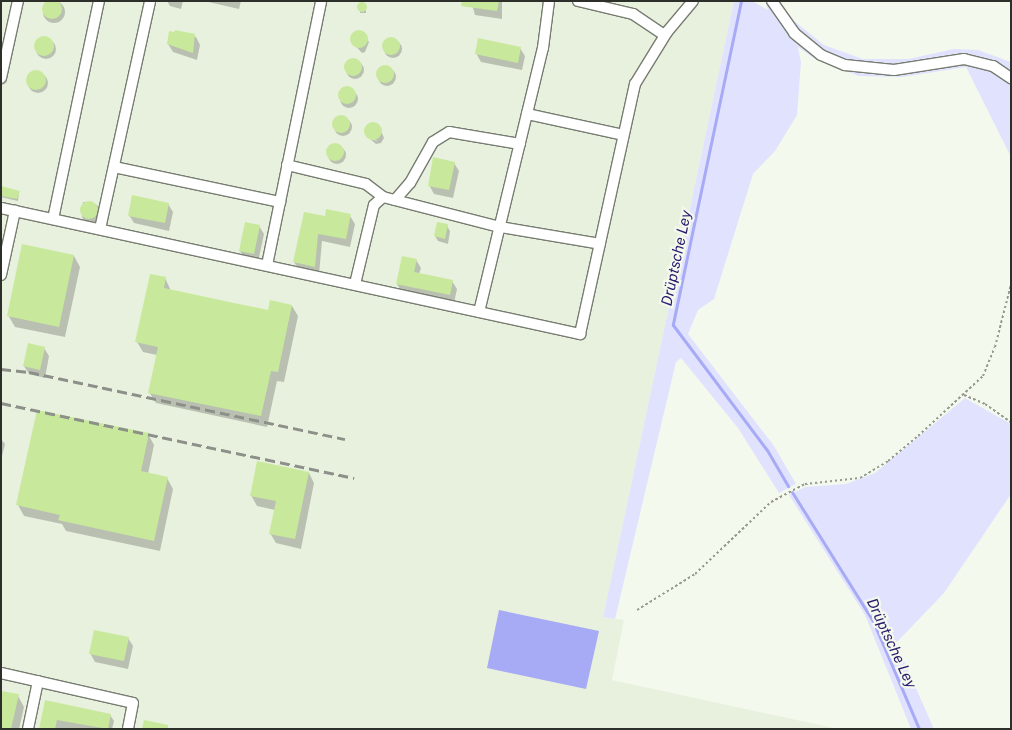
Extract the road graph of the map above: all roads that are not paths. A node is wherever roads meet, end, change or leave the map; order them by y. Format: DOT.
graph roads {
  1 [pos="18,1"];
  2 [pos="99,1"];
  3 [pos="150,1"];
  4 [pos="321,1"];
  5 [pos="550,1"];
  6 [pos="578,1"];
  7 [pos="693,1"];
  8 [pos="772,1"];
  9 [pos="664,36"];
  10 [pos="1,78"];
  11 [pos="1011,78"];
  12 [pos="527,114"];
  13 [pos="623,135"];
  14 [pos="520,144"];
  15 [pos="288,165"];
  16 [pos="114,167"];
  17 [pos="383,198"];
  18 [pos="395,200"];
  19 [pos="280,202"];
  20 [pos="1,208"];
  21 [pos="15,211"];
  22 [pos="53,219"];
  23 [pos="500,227"];
  24 [pos="100,229"];
  25 [pos="600,244"];
  26 [pos="267,265"];
  27 [pos="1,275"];
  28 [pos="355,284"];
  29 [pos="479,312"];
  30 [pos="1,673"];
  31 [pos="38,681"];
  32 [pos="28,729"];
  33 [pos="128,729"];
  1 -- 10 [label="lane"];
  2 -- 22 [label="lane"];
  3 -- 16 [label="lane"];
  4 -- 15 [label="lane"];
  5 -- 12 [label="lane"];
  6 -- 9 [label="lane"];
  7 -- 9 [label="lane"];
  8 -- 11 [label="lane"];
  9 -- 13 [label="lane"];
  12 -- 13 [label="lane"];
  12 -- 14 [label="lane"];
  13 -- 25 [label="lane"];
  14 -- 18 [label="lane"];
  14 -- 23 [label="lane"];
  15 -- 17 [label="lane"];
  15 -- 19 [label="lane"];
  16 -- 19 [label="lane"];
  16 -- 24 [label="lane"];
  17 -- 18 [label="lane"];
  17 -- 28 [label="lane"];
  18 -- 23 [label="lane"];
  19 -- 26 [label="lane"];
  20 -- 21 [label="lane"];
  21 -- 22 [label="lane"];
  21 -- 27 [label="lane"];
  22 -- 24 [label="lane"];
  23 -- 25 [label="lane"];
  23 -- 29 [label="lane"];
  24 -- 26 [label="lane"];
  25 -- 29 [label="lane"];
  26 -- 28 [label="lane"];
  28 -- 29 [label="lane"];
  30 -- 31 [label="lane"];
  31 -- 32 [label="lane"];
  31 -- 33 [label="lane"];
}
